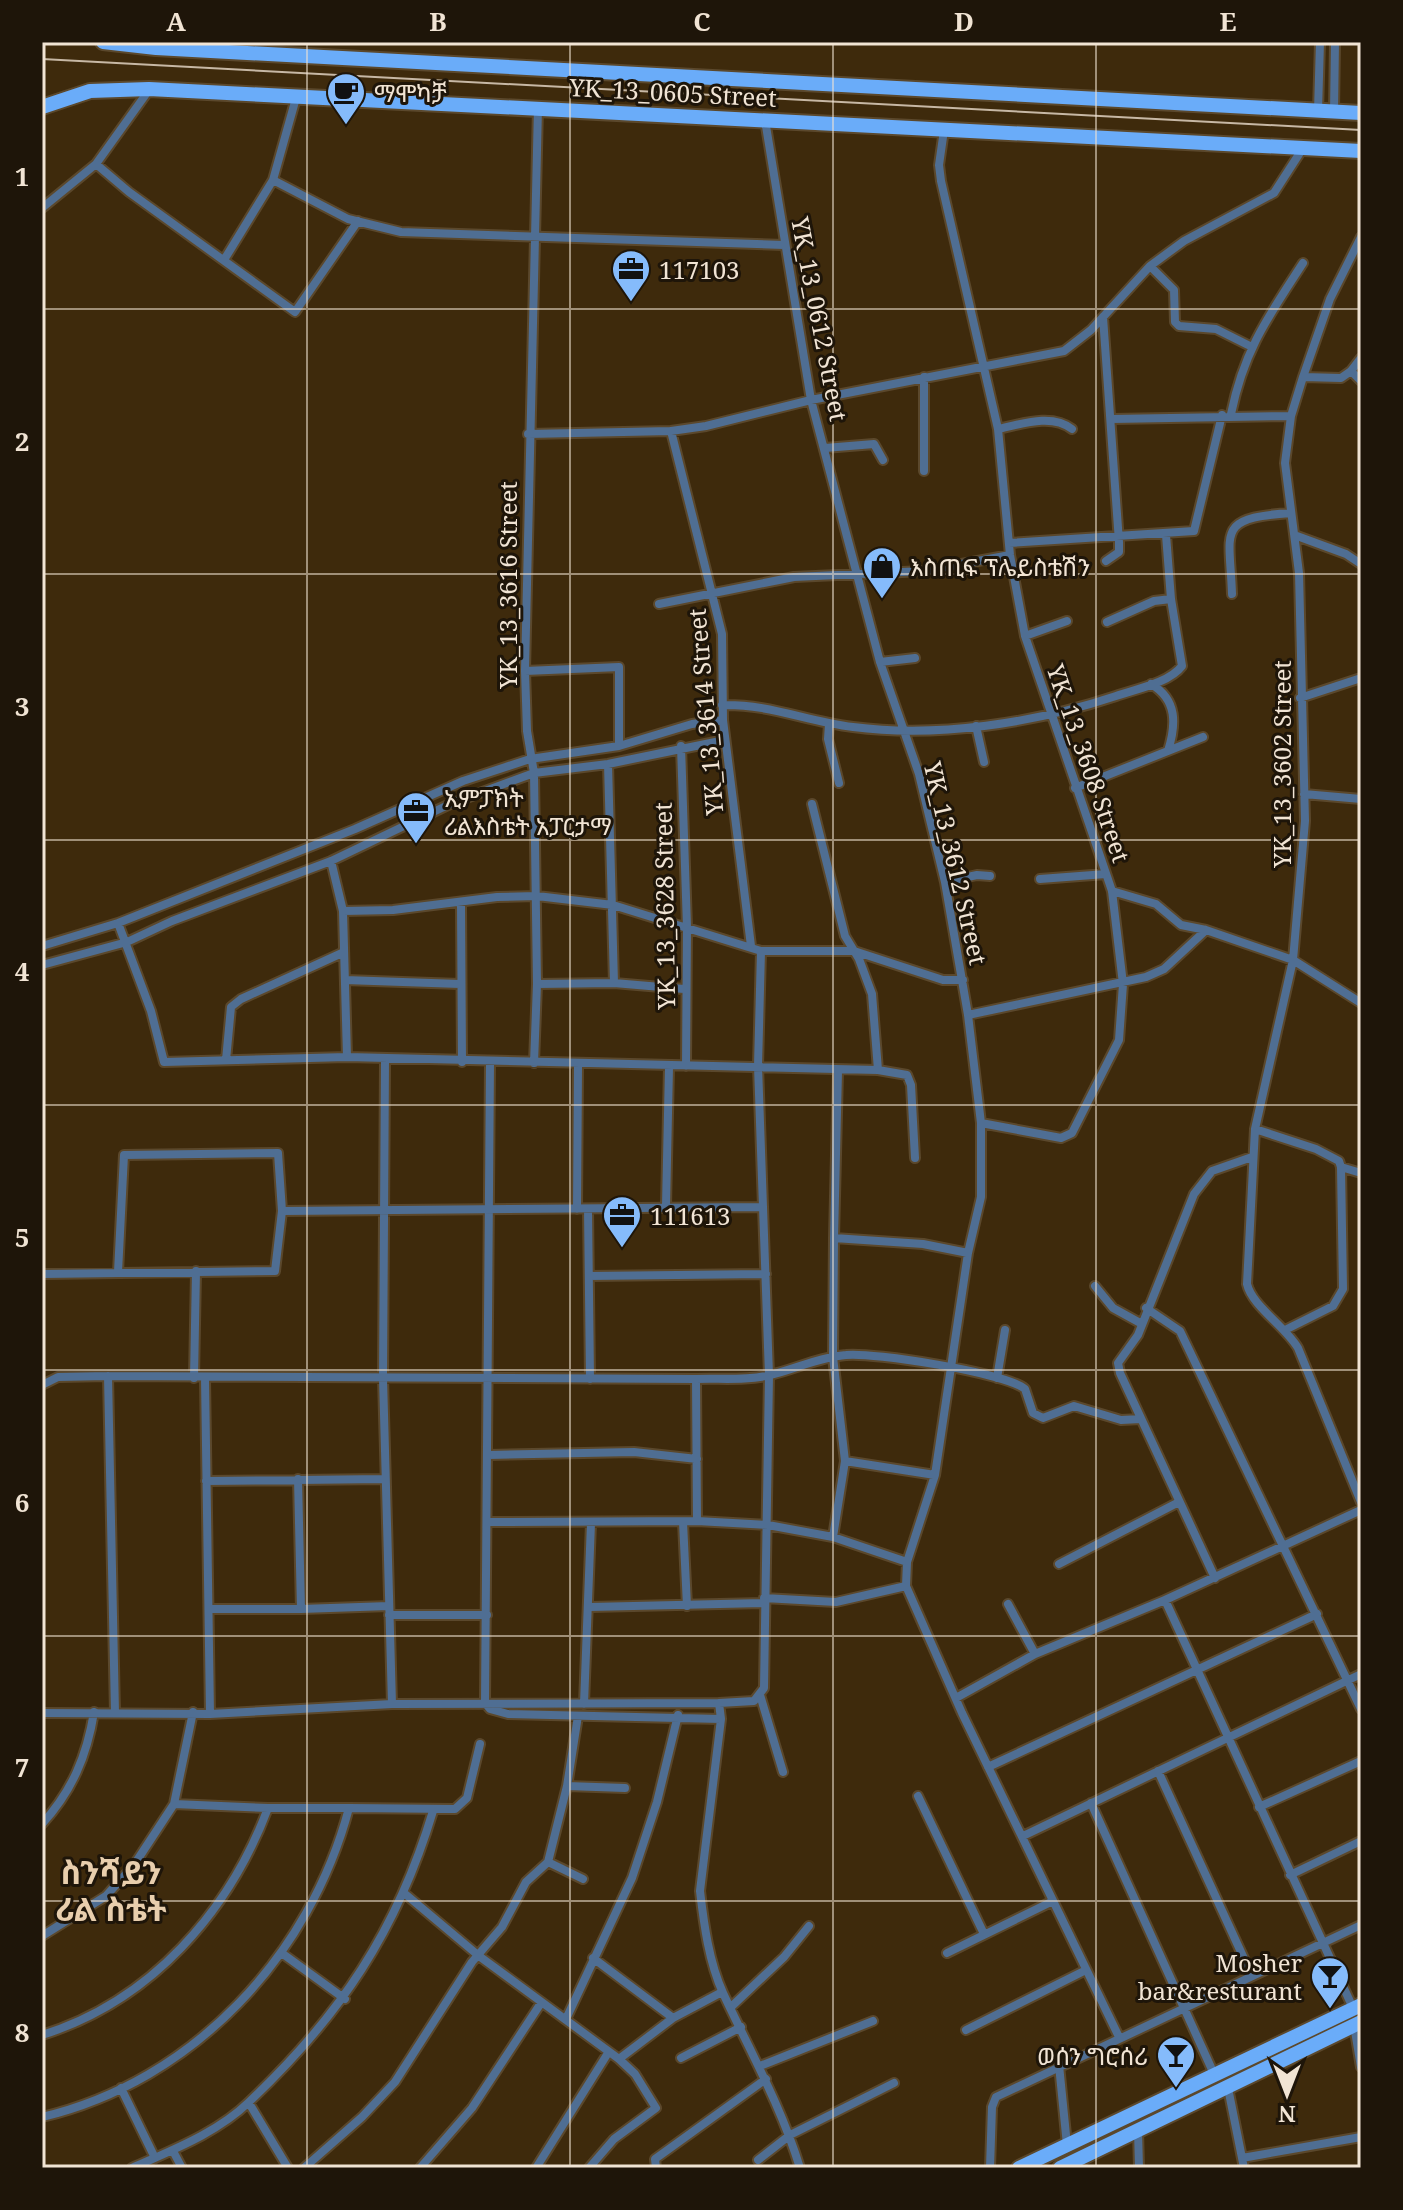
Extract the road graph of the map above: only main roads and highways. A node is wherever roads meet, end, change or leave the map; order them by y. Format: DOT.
graph roads {
  1 [pos="103,42"];
  2 [pos="42,107"];
  3 [pos="1361,113"];
  4 [pos="1361,151"];
  5 [pos="1357,2015"];
  6 [pos="1019,2168"];
  7 [pos="1060,2168"];
  1 -- 3 [label="main road, YK_13_0605 Street"];
  2 -- 4 [label="main road, YK_13_0605 Street"];
  5 -- 6 [label="main road"];
  5 -- 7 [label="main road"];
}
